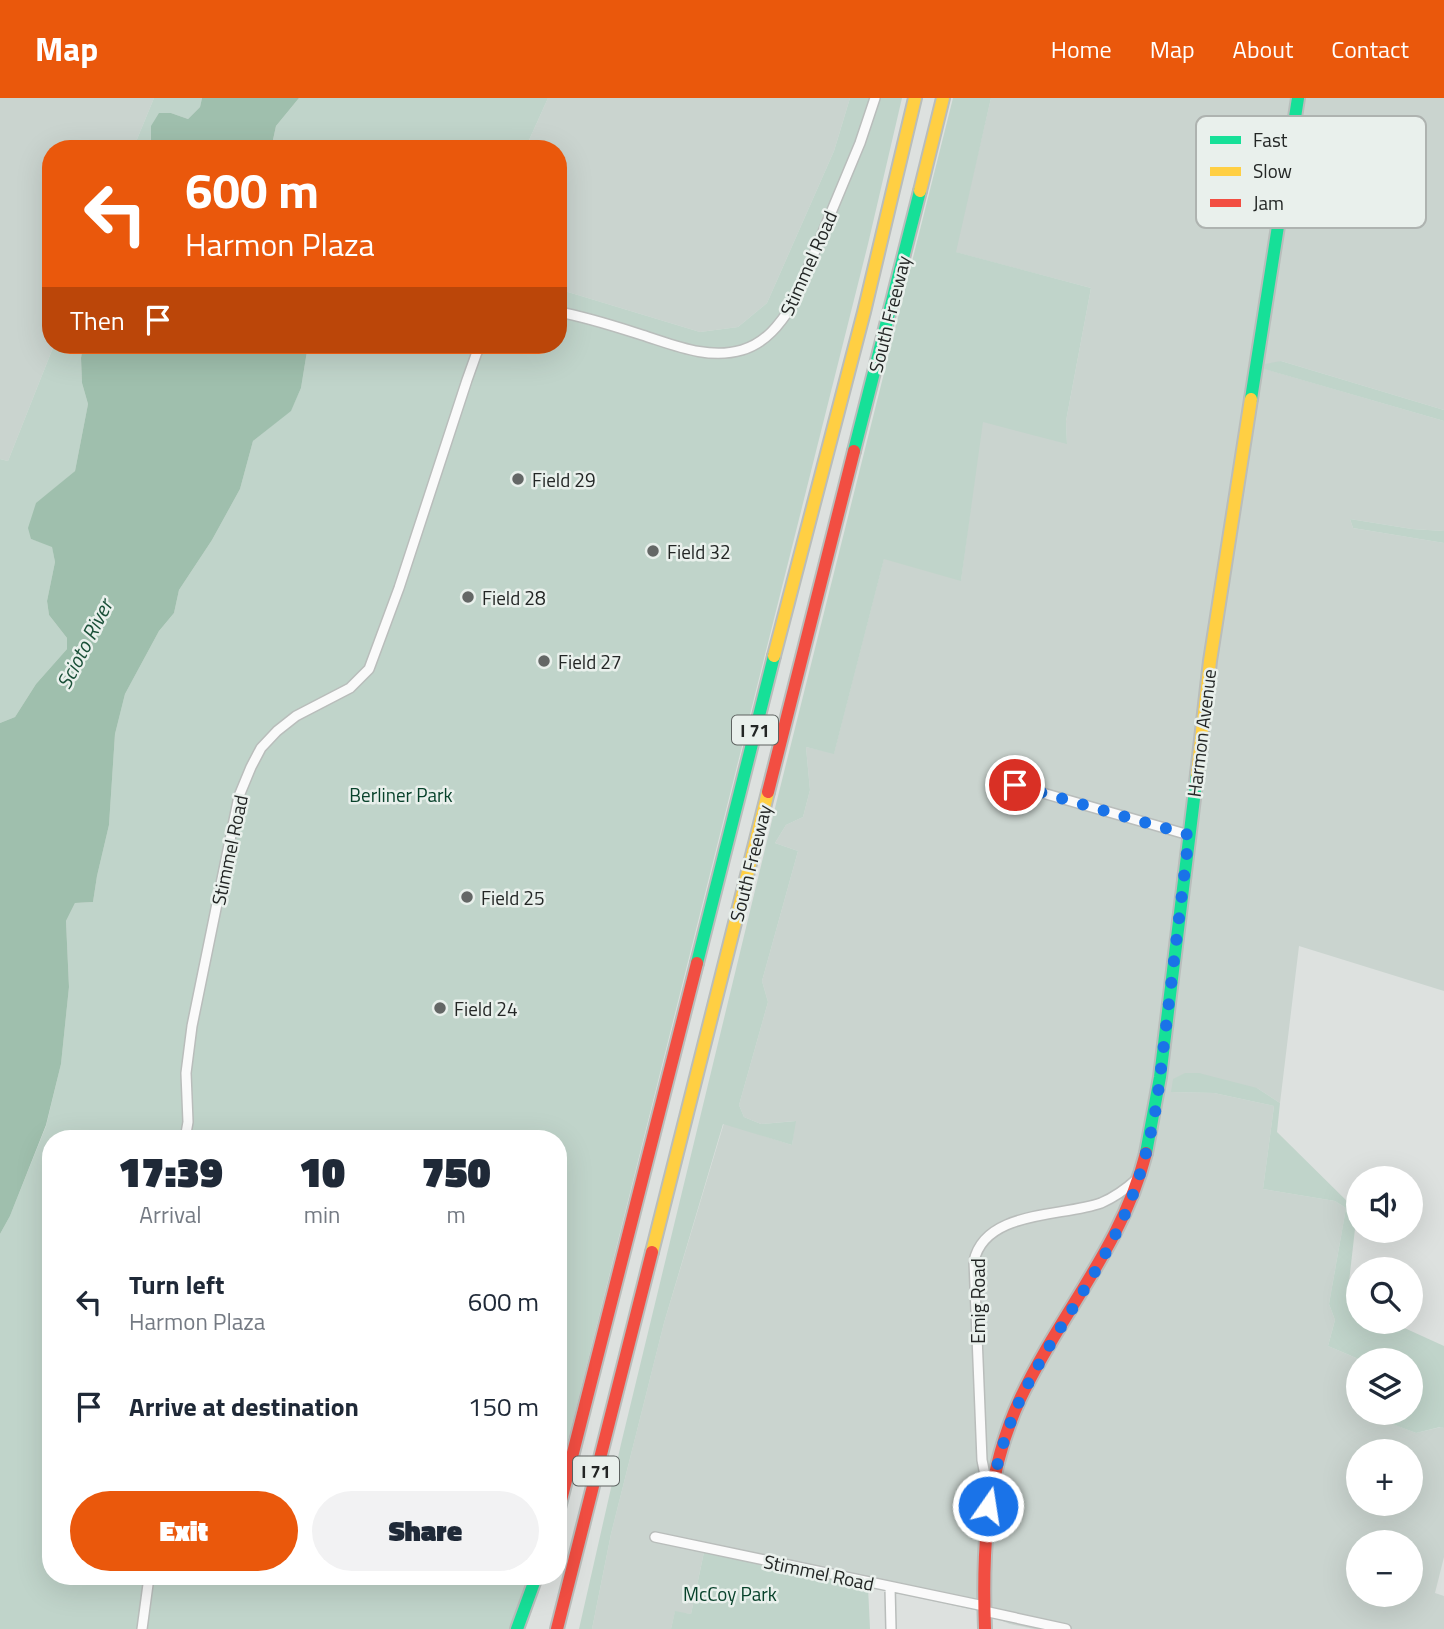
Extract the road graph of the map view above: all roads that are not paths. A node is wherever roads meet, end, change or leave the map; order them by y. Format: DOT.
graph roads {
  1 [pos="876,98"];
  2 [pos="915,98"];
  3 [pos="943,98"];
  4 [pos="1298,98"];
  5 [pos="1295,116"];
  6 [pos="1277,228"];
  7 [pos="567,314"];
  8 [pos="476,354"];
  9 [pos="1015,785"];
  10 [pos="1189,835"];
  11 [pos="187,1130"];
  12 [pos="1139,1177"];
  13 [pos="567,1476"];
  14 [pos="991,1493"];
  15 [pos="655,1537"];
  16 [pos="148,1585"];
  17 [pos="536,1585"];
  18 [pos="537,1585"];
  19 [pos="890,1587"];
  20 [pos="984,1609"];
  21 [pos="142,1629"];
  22 [pos="517,1629"];
  23 [pos="528,1629"];
  24 [pos="559,1629"];
  25 [pos="891,1629"];
  26 [pos="985,1629"];
  27 [pos="1066,1629"];
  1 -- 7 [label="street, Stimmel Road"];
  2 -- 13 [label="main road, South Freeway / I 71"];
  3 -- 24 [label="main road, South Freeway / I 71"];
  4 -- 5 [label="main road, Harmon Avenue"];
  6 -- 10 [label="main road, Harmon Avenue"];
  8 -- 11 [label="street, Stimmel Road"];
  9 -- 10 [label="street"];
  10 -- 12 [label="main road, Harmon Avenue"];
  12 -- 14 [label="main road, Harmon Avenue"];
  12 -- 14 [label="street, Emig Road"];
  14 -- 20 [label="main road, Harmon Avenue"];
  15 -- 19 [label="street, Stimmel Road"];
  16 -- 21 [label="street"];
  17 -- 22 [label="main road"];
  18 -- 23 [label="main road"];
  19 -- 20 [label="street, Stimmel Road"];
  19 -- 25 [label="street"];
  20 -- 26 [label="main road, Harmon Avenue"];
  20 -- 27 [label="street, Stimmel Road"];
}
